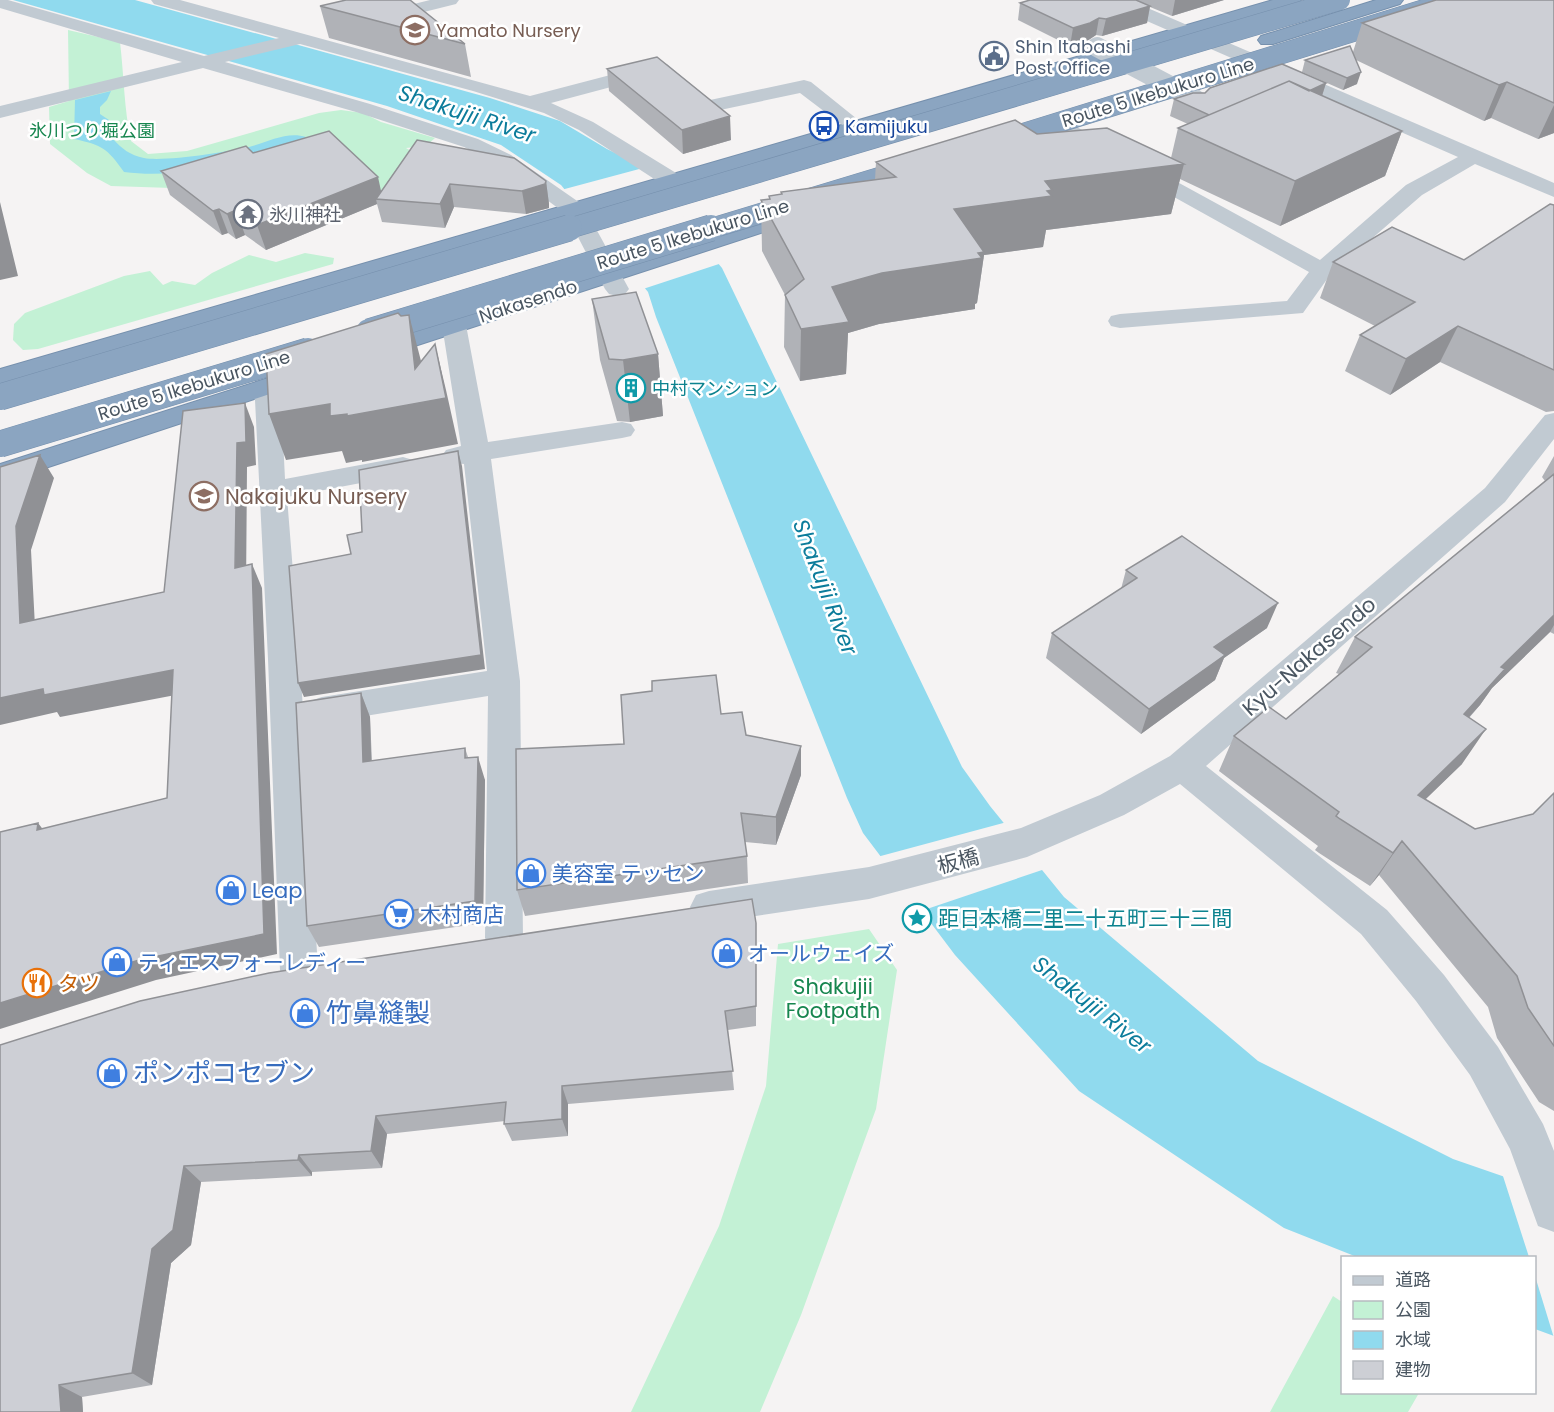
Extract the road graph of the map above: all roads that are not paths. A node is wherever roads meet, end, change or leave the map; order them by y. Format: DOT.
graph roads {
  1 [pos="160,0"];
  2 [pos="450,0"];
  3 [pos="1114,0"];
  4 [pos="1292,0"];
  5 [pos="1340,0"];
  6 [pos="1394,0"];
  7 [pos="1455,0"];
  8 [pos="1468,0"];
  9 [pos="0,3"];
  10 [pos="408,5"];
  11 [pos="356,24"];
  12 [pos="333,29"];
  13 [pos="1186,31"];
  14 [pos="294,39"];
  15 [pos="1097,47"];
  16 [pos="208,61"];
  17 [pos="1267,65"];
  18 [pos="1195,99"];
  19 [pos="530,102"];
  20 [pos="0,112"];
  21 [pos="857,127"];
  22 [pos="1066,129"];
  23 [pos="1474,156"];
  24 [pos="935,166"];
  25 [pos="669,182"];
  26 [pos="1554,191"];
  27 [pos="575,210"];
  28 [pos="1322,270"];
  29 [pos="615,278"];
  30 [pos="1120,321"];
  31 [pos="454,325"];
  32 [pos="238,348"];
  33 [pos="338,353"];
  34 [pos="0,377"];
  35 [pos="260,390"];
  36 [pos="0,397"];
  37 [pos="0,418"];
  38 [pos="1554,421"];
  39 [pos="622,430"];
  40 [pos="0,444"];
  41 [pos="476,452"];
  42 [pos="0,474"];
  43 [pos="272,490"];
  44 [pos="504,681"];
  45 [pos="287,715"];
  46 [pos="1182,766"];
  47 [pos="1028,842"];
  48 [pos="681,911"];
  49 [pos="504,938"];
  50 [pos="261,978"];
  51 [pos="1540,1150"];
  52 [pos="1554,1210"];
  1 -- 14 [label="street"];
  2 -- 10 [label="street"];
  3 -- 13 [label="street"];
  4 -- 13 [label="highway"];
  5 -- 36 [label="highway, Route 5 Ikebukuro Line, bridge"];
  6 -- 32 [label="highway"];
  7 -- 22 [label="highway, Route 5 Ikebukuro Line, bridge"];
  8 -- 17 [label="highway"];
  9 -- 16 [label="street"];
  10 -- 11 [label="street"];
  12 -- 14 [label="street"];
  13 -- 17 [label="street"];
  13 -- 21 [label="highway"];
  13 -- 37 [label="highway"];
  14 -- 16 [label="street"];
  14 -- 19 [label="street"];
  15 -- 18 [label="street, bridge"];
  16 -- 20 [label="street"];
  16 -- 27 [label="street"];
  17 -- 22 [label="highway"];
  17 -- 23 [label="street"];
  19 -- 21 [label="street"];
  19 -- 25 [label="street"];
  21 -- 25 [label="highway"];
  22 -- 28 [label="street"];
  23 -- 26 [label="street"];
  23 -- 28 [label="street"];
  24 -- 29 [label="highway, Nakasendo"];
  24 -- 33 [label="highway, Route 5 Ikebukuro Line, bridge"];
  25 -- 27 [label="highway"];
  27 -- 29 [label="street"];
  27 -- 34 [label="highway"];
  28 -- 30 [label="street"];
  29 -- 31 [label="highway, Nakasendo"];
  31 -- 33 [label="highway, Nakasendo"];
  31 -- 41 [label="street"];
  33 -- 35 [label="highway, Nakasendo"];
  33 -- 40 [label="highway, Route 5 Ikebukuro Line, bridge"];
  35 -- 42 [label="highway, Nakasendo"];
  35 -- 43 [label="street"];
  38 -- 46 [label="street, Kyu-Nakasendo"];
  39 -- 41 [label="street"];
  41 -- 43 [label="street"];
  41 -- 44 [label="street"];
  43 -- 45 [label="street"];
  44 -- 45 [label="street"];
  44 -- 49 [label="street"];
  45 -- 50 [label="street"];
  46 -- 47 [label="street, Kyu-Nakasendo"];
  46 -- 51 [label="street"];
  47 -- 48 [label="street, 板橋"];
  51 -- 52 [label="street"];
}
